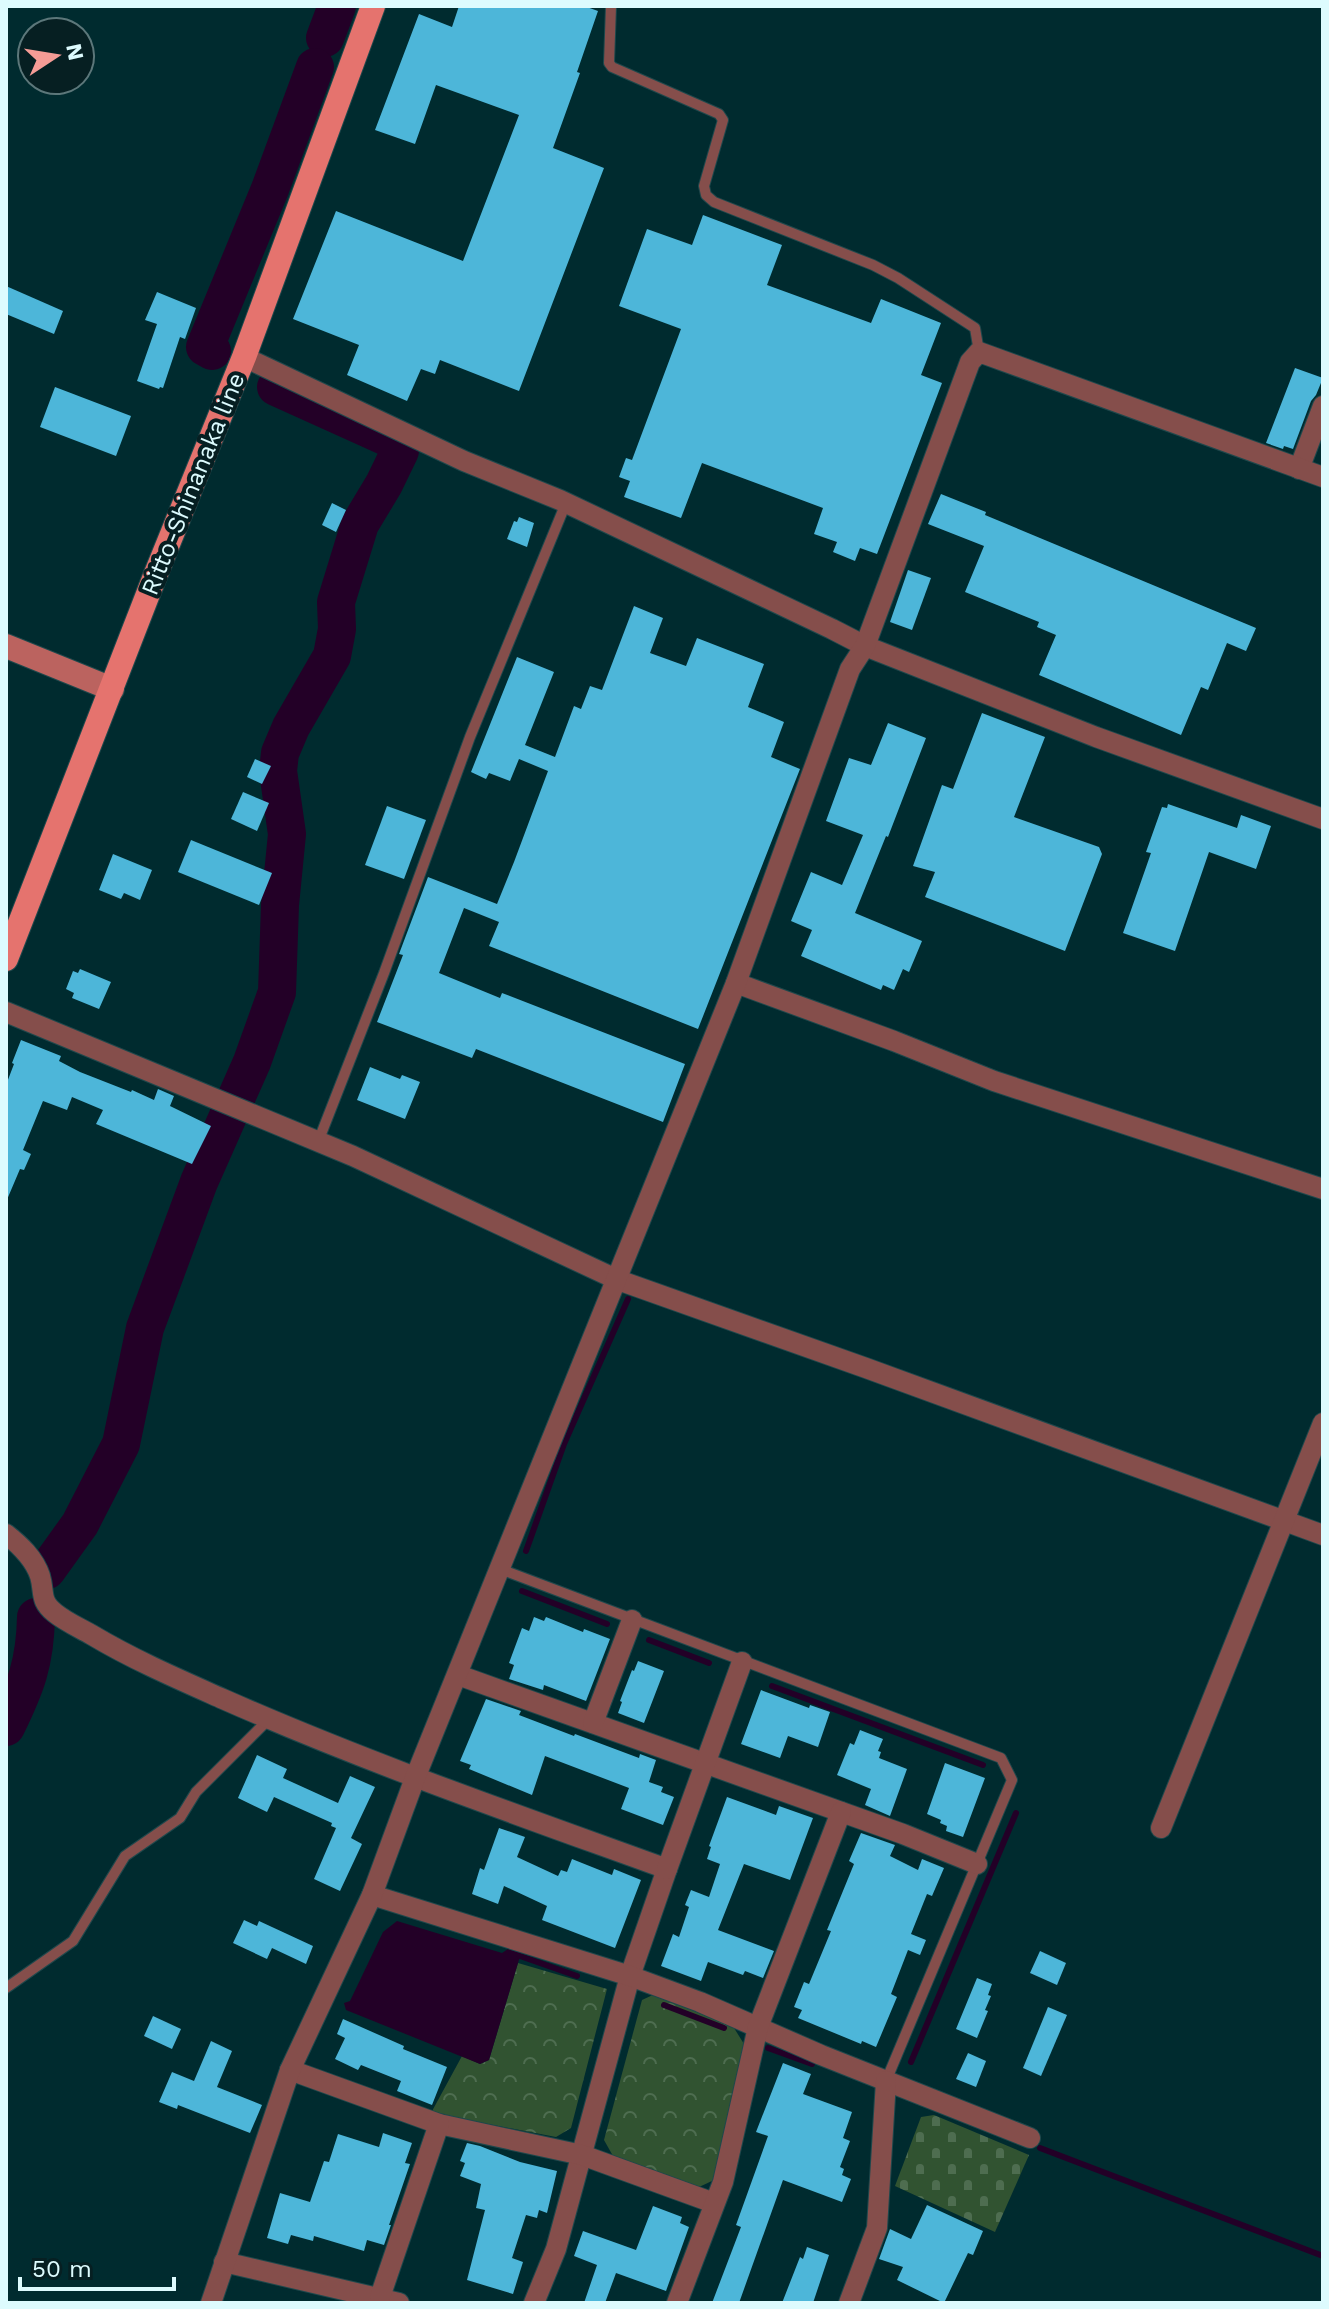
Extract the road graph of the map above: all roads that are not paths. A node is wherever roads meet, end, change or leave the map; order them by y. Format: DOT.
graph roads {
  1 [pos="373,6"];
  2 [pos="611,6"];
  3 [pos="979,352"];
  4 [pos="244,357"];
  5 [pos="1323,406"];
  6 [pos="1299,469"];
  7 [pos="1323,477"];
  8 [pos="566,503"];
  9 [pos="6,646"];
  10 [pos="865,646"];
  11 [pos="112,689"];
  12 [pos="1323,819"];
  13 [pos="6,959"];
  14 [pos="736,983"];
  15 [pos="6,1012"];
  16 [pos="318,1142"];
  17 [pos="1323,1189"];
  18 [pos="618,1280"];
  19 [pos="1323,1423"];
  20 [pos="1285,1521"];
  21 [pos="6,1534"];
  22 [pos="1323,1535"];
  23 [pos="500,1569"];
  24 [pos="632,1620"];
  25 [pos="742,1662"];
  26 [pos="458,1675"];
  27 [pos="269,1719"];
  28 [pos="593,1723"];
  29 [pos="706,1764"];
  30 [pos="415,1778"];
  31 [pos="841,1812"];
  32 [pos="1161,1828"];
  33 [pos="977,1864"];
  34 [pos="667,1869"];
  35 [pos="372,1895"];
  36 [pos="630,1976"];
  37 [pos="6,1988"];
  38 [pos="758,2027"];
  39 [pos="290,2070"];
  40 [pos="886,2081"];
  41 [pos="439,2124"];
  42 [pos="1030,2138"];
  43 [pos="582,2155"];
  44 [pos="714,2203"];
  45 [pos="224,2262"];
  46 [pos="390,2300"];
  47 [pos="211,2303"];
  48 [pos="534,2303"];
  49 [pos="677,2303"];
  50 [pos="849,2303"];
  1 -- 4 [label="main road, Ritto-Shinanaka line"];
  2 -- 3 [label="lane"];
  3 -- 6 [label="street"];
  3 -- 10 [label="street"];
  4 -- 8 [label="street"];
  4 -- 11 [label="main road, Ritto-Shinanaka line"];
  5 -- 6 [label="street"];
  6 -- 7 [label="street"];
  8 -- 10 [label="street"];
  8 -- 16 [label="lane"];
  9 -- 11 [label="street"];
  10 -- 12 [label="street"];
  10 -- 14 [label="street"];
  11 -- 13 [label="main road, Ritto-Shinanaka line"];
  14 -- 17 [label="street"];
  14 -- 18 [label="street"];
  15 -- 16 [label="street"];
  16 -- 18 [label="street"];
  18 -- 20 [label="street"];
  18 -- 23 [label="street"];
  19 -- 20 [label="street"];
  20 -- 22 [label="street"];
  20 -- 32 [label="street"];
  21 -- 27 [label="street"];
  23 -- 24 [label="lane"];
  23 -- 26 [label="street"];
  24 -- 25 [label="lane"];
  24 -- 28 [label="street"];
  25 -- 29 [label="street"];
  25 -- 33 [label="lane"];
  26 -- 28 [label="street"];
  26 -- 30 [label="street"];
  27 -- 30 [label="street"];
  27 -- 37 [label="lane"];
  28 -- 29 [label="street"];
  29 -- 31 [label="street"];
  29 -- 34 [label="street"];
  30 -- 34 [label="street"];
  30 -- 35 [label="street"];
  31 -- 33 [label="street"];
  31 -- 38 [label="street"];
  33 -- 40 [label="lane"];
  34 -- 36 [label="street"];
  35 -- 36 [label="street"];
  35 -- 39 [label="street"];
  36 -- 38 [label="street"];
  36 -- 43 [label="street"];
  38 -- 40 [label="street"];
  38 -- 44 [label="street"];
  39 -- 41 [label="street"];
  39 -- 45 [label="street"];
  40 -- 42 [label="street"];
  40 -- 50 [label="street"];
  41 -- 43 [label="street"];
  41 -- 46 [label="street"];
  43 -- 44 [label="street"];
  43 -- 48 [label="street"];
  44 -- 49 [label="street"];
  45 -- 46 [label="street"];
  45 -- 47 [label="street"];
}
